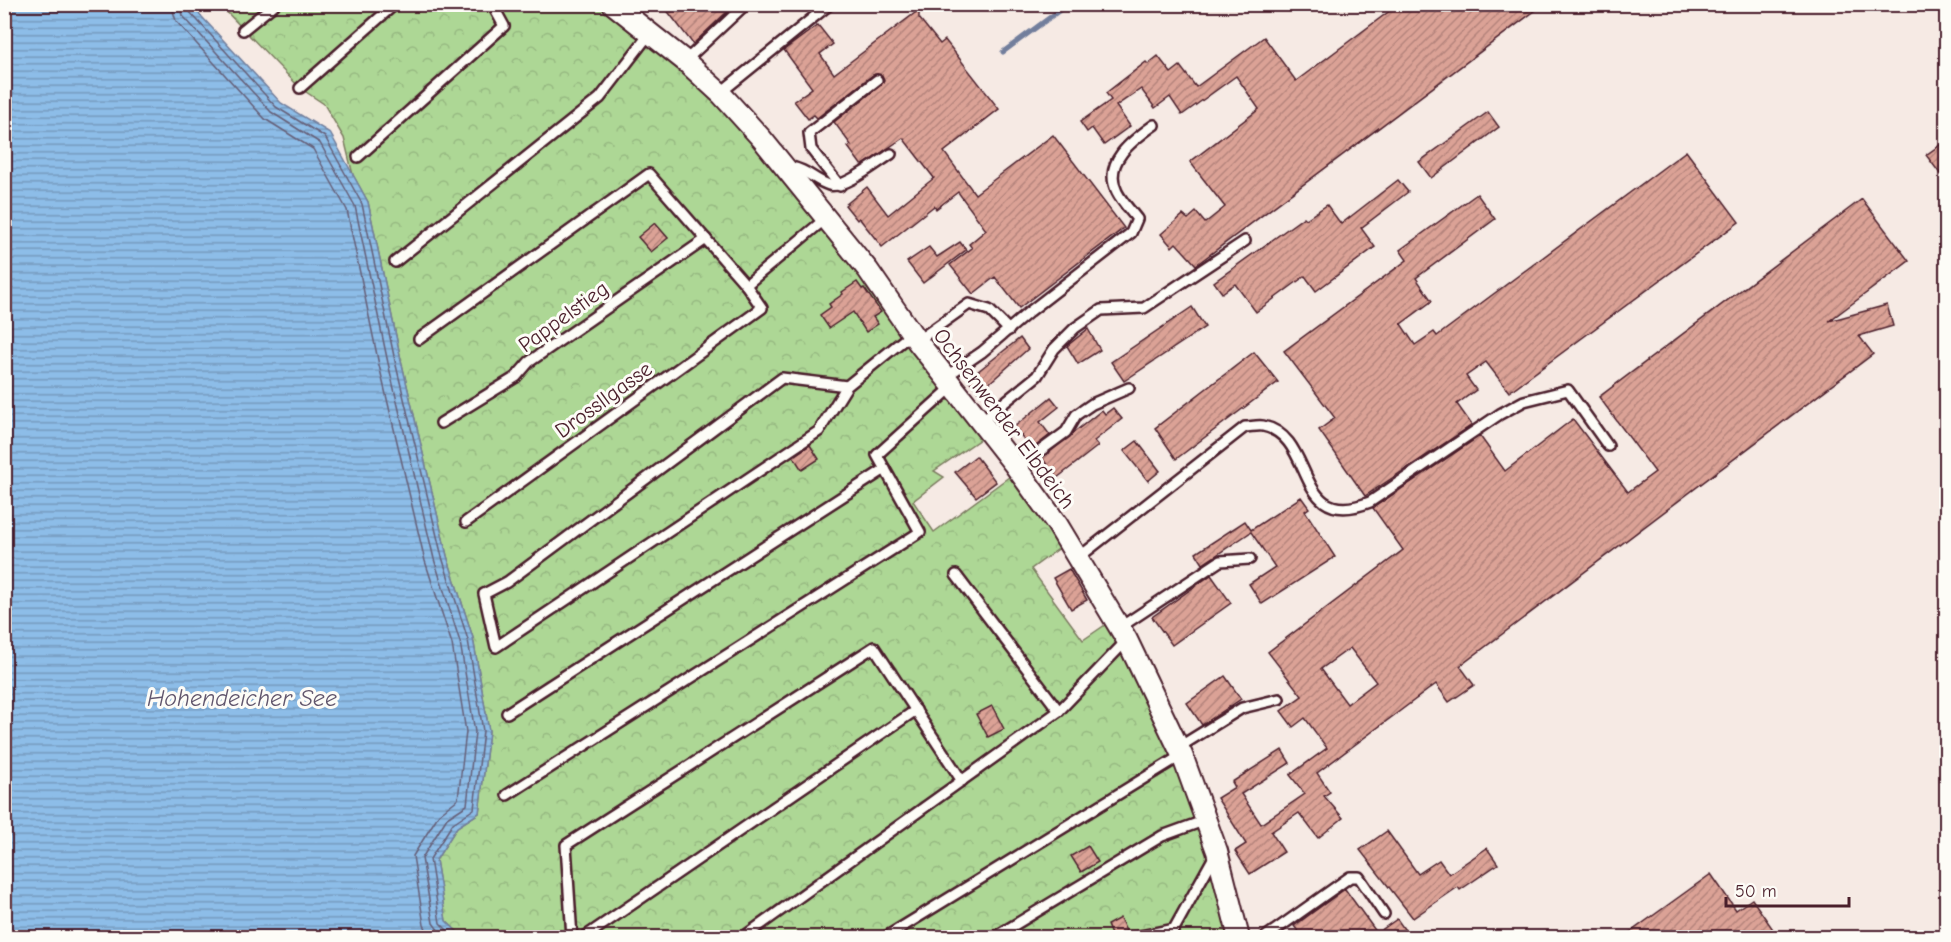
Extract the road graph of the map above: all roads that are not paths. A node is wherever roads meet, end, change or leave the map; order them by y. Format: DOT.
graph roads {
  1 [pos="275,4"];
  2 [pos="394,4"];
  3 [pos="492,4"];
  4 [pos="613,4"];
  5 [pos="746,4"];
  6 [pos="830,4"];
  7 [pos="243,30"];
  8 [pos="650,33"];
  9 [pos="685,61"];
  10 [pos="878,80"];
  11 [pos="300,88"];
  12 [pos="720,93"];
  13 [pos="1154,125"];
  14 [pos="891,154"];
  15 [pos="358,157"];
  16 [pos="783,165"];
  17 [pos="840,186"];
  18 [pos="825,219"];
  19 [pos="706,239"];
  20 [pos="1245,241"];
  21 [pos="395,262"];
  22 [pos="746,285"];
  23 [pos="1009,330"];
  24 [pos="914,338"];
  25 [pos="419,339"];
  26 [pos="948,383"];
  27 [pos="847,386"];
  28 [pos="1129,388"];
  29 [pos="980,422"];
  30 [pos="441,423"];
  31 [pos="1608,446"];
  32 [pos="1017,468"];
  33 [pos="885,469"];
  34 [pos="466,522"];
  35 [pos="1078,558"];
  36 [pos="1250,560"];
  37 [pos="956,575"];
  38 [pos="1123,634"];
  39 [pos="1279,699"];
  40 [pos="916,710"];
  41 [pos="1059,711"];
  42 [pos="507,713"];
  43 [pos="1181,751"];
  44 [pos="962,781"];
  45 [pos="507,795"];
  46 [pos="1206,820"];
  47 [pos="1217,851"];
  48 [pos="1384,915"];
  49 [pos="572,938"];
  50 [pos="583,938"];
  51 [pos="742,938"];
  52 [pos="884,938"];
  53 [pos="993,938"];
  54 [pos="1130,938"];
  55 [pos="1239,938"];
  56 [pos="1264,938"];
  1 -- 7 [label="lane"];
  2 -- 11 [label="lane"];
  3 -- 15 [label="lane"];
  4 -- 8 [label="street, Ochsenwerder Elbdeich"];
  5 -- 9 [label="lane"];
  6 -- 12 [label="lane"];
  8 -- 9 [label="street, Ochsenwerder Elbdeich"];
  8 -- 21 [label="lane"];
  9 -- 12 [label="street, Ochsenwerder Elbdeich"];
  10 -- 17 [label="lane"];
  12 -- 16 [label="street, Ochsenwerder Elbdeich"];
  13 -- 23 [label="lane"];
  14 -- 17 [label="lane"];
  16 -- 17 [label="lane"];
  16 -- 18 [label="street, Ochsenwerder Elbdeich"];
  18 -- 22 [label="lane"];
  18 -- 24 [label="street, Ochsenwerder Elbdeich"];
  19 -- 22 [label="lane"];
  19 -- 25 [label="lane"];
  19 -- 30 [label="lane, Pappelstieg"];
  20 -- 29 [label="lane"];
  22 -- 34 [label="lane, Drossllgasse"];
  23 -- 24 [label="lane"];
  23 -- 26 [label="lane"];
  24 -- 26 [label="street, Ochsenwerder Elbdeich"];
  24 -- 27 [label="lane"];
  26 -- 29 [label="street, Ochsenwerder Elbdeich"];
  26 -- 33 [label="lane"];
  27 -- 27 [label="lane"];
  28 -- 32 [label="lane"];
  29 -- 32 [label="street, Ochsenwerder Elbdeich"];
  31 -- 35 [label="lane"];
  32 -- 35 [label="street, Ochsenwerder Elbdeich"];
  33 -- 42 [label="lane"];
  33 -- 45 [label="lane"];
  35 -- 38 [label="street, Ochsenwerder Elbdeich"];
  36 -- 38 [label="lane"];
  37 -- 41 [label="lane"];
  38 -- 41 [label="lane"];
  38 -- 43 [label="street, Ochsenwerder Elbdeich"];
  39 -- 43 [label="lane"];
  40 -- 44 [label="lane"];
  40 -- 49 [label="lane"];
  40 -- 50 [label="lane"];
  41 -- 44 [label="lane"];
  43 -- 46 [label="street, Ochsenwerder Elbdeich"];
  43 -- 52 [label="lane"];
  44 -- 51 [label="lane"];
  46 -- 47 [label="street, Ochsenwerder Elbdeich"];
  46 -- 53 [label="lane"];
  47 -- 54 [label="lane"];
  47 -- 55 [label="street, Ochsenwerder Elbdeich"];
  48 -- 56 [label="lane"];
}
